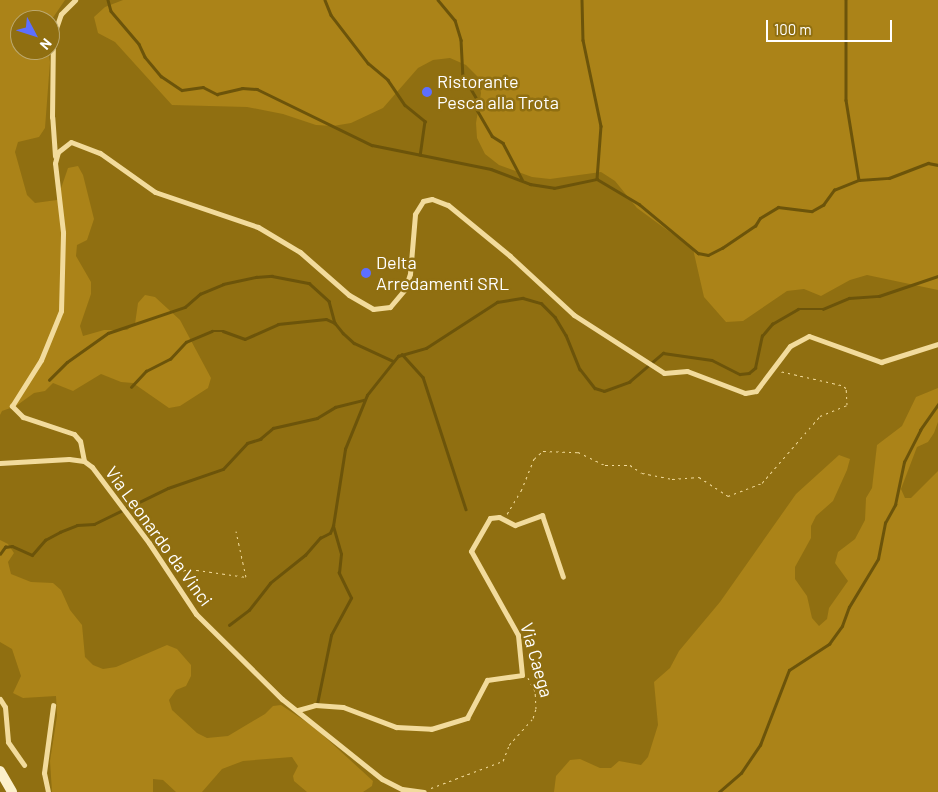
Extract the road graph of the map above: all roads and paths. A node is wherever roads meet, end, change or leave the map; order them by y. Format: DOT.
graph roads {
  1 [pos="75,0"];
  2 [pos="55,157"];
  3 [pos="938,344"];
  4 [pos="770,373"];
  5 [pos="84,461"];
  6 [pos="0,463"];
  7 [pos="504,519"];
  8 [pos="236,531"];
  9 [pos="169,575"];
  10 [pos="562,577"];
  11 [pos="523,672"];
  12 [pos="0,699"];
  13 [pos="53,706"];
  14 [pos="298,710"];
  15 [pos="24,765"];
  16 [pos="0,771"];
  17 [pos="422,791"];
  18 [pos="12,792"];
  19 [pos="48,792"];
  1 -- 2 [label="street"];
  2 -- 4 [label="street"];
  2 -- 5 [label="street"];
  3 -- 4 [label="street"];
  4 -- 7 [label="path"];
  5 -- 6 [label="street"];
  5 -- 9 [label="street, Via Leonardo da Vinci"];
  7 -- 10 [label="street, Via Caega"];
  7 -- 11 [label="street, Via Caega"];
  8 -- 9 [label="path"];
  9 -- 14 [label="street, Via Leonardo da Vinci"];
  11 -- 14 [label="street"];
  11 -- 17 [label="path, Via Caega"];
  12 -- 15 [label="street"];
  13 -- 19 [label="street"];
  14 -- 17 [label="street"];
  16 -- 18 [label="main road"];
}
